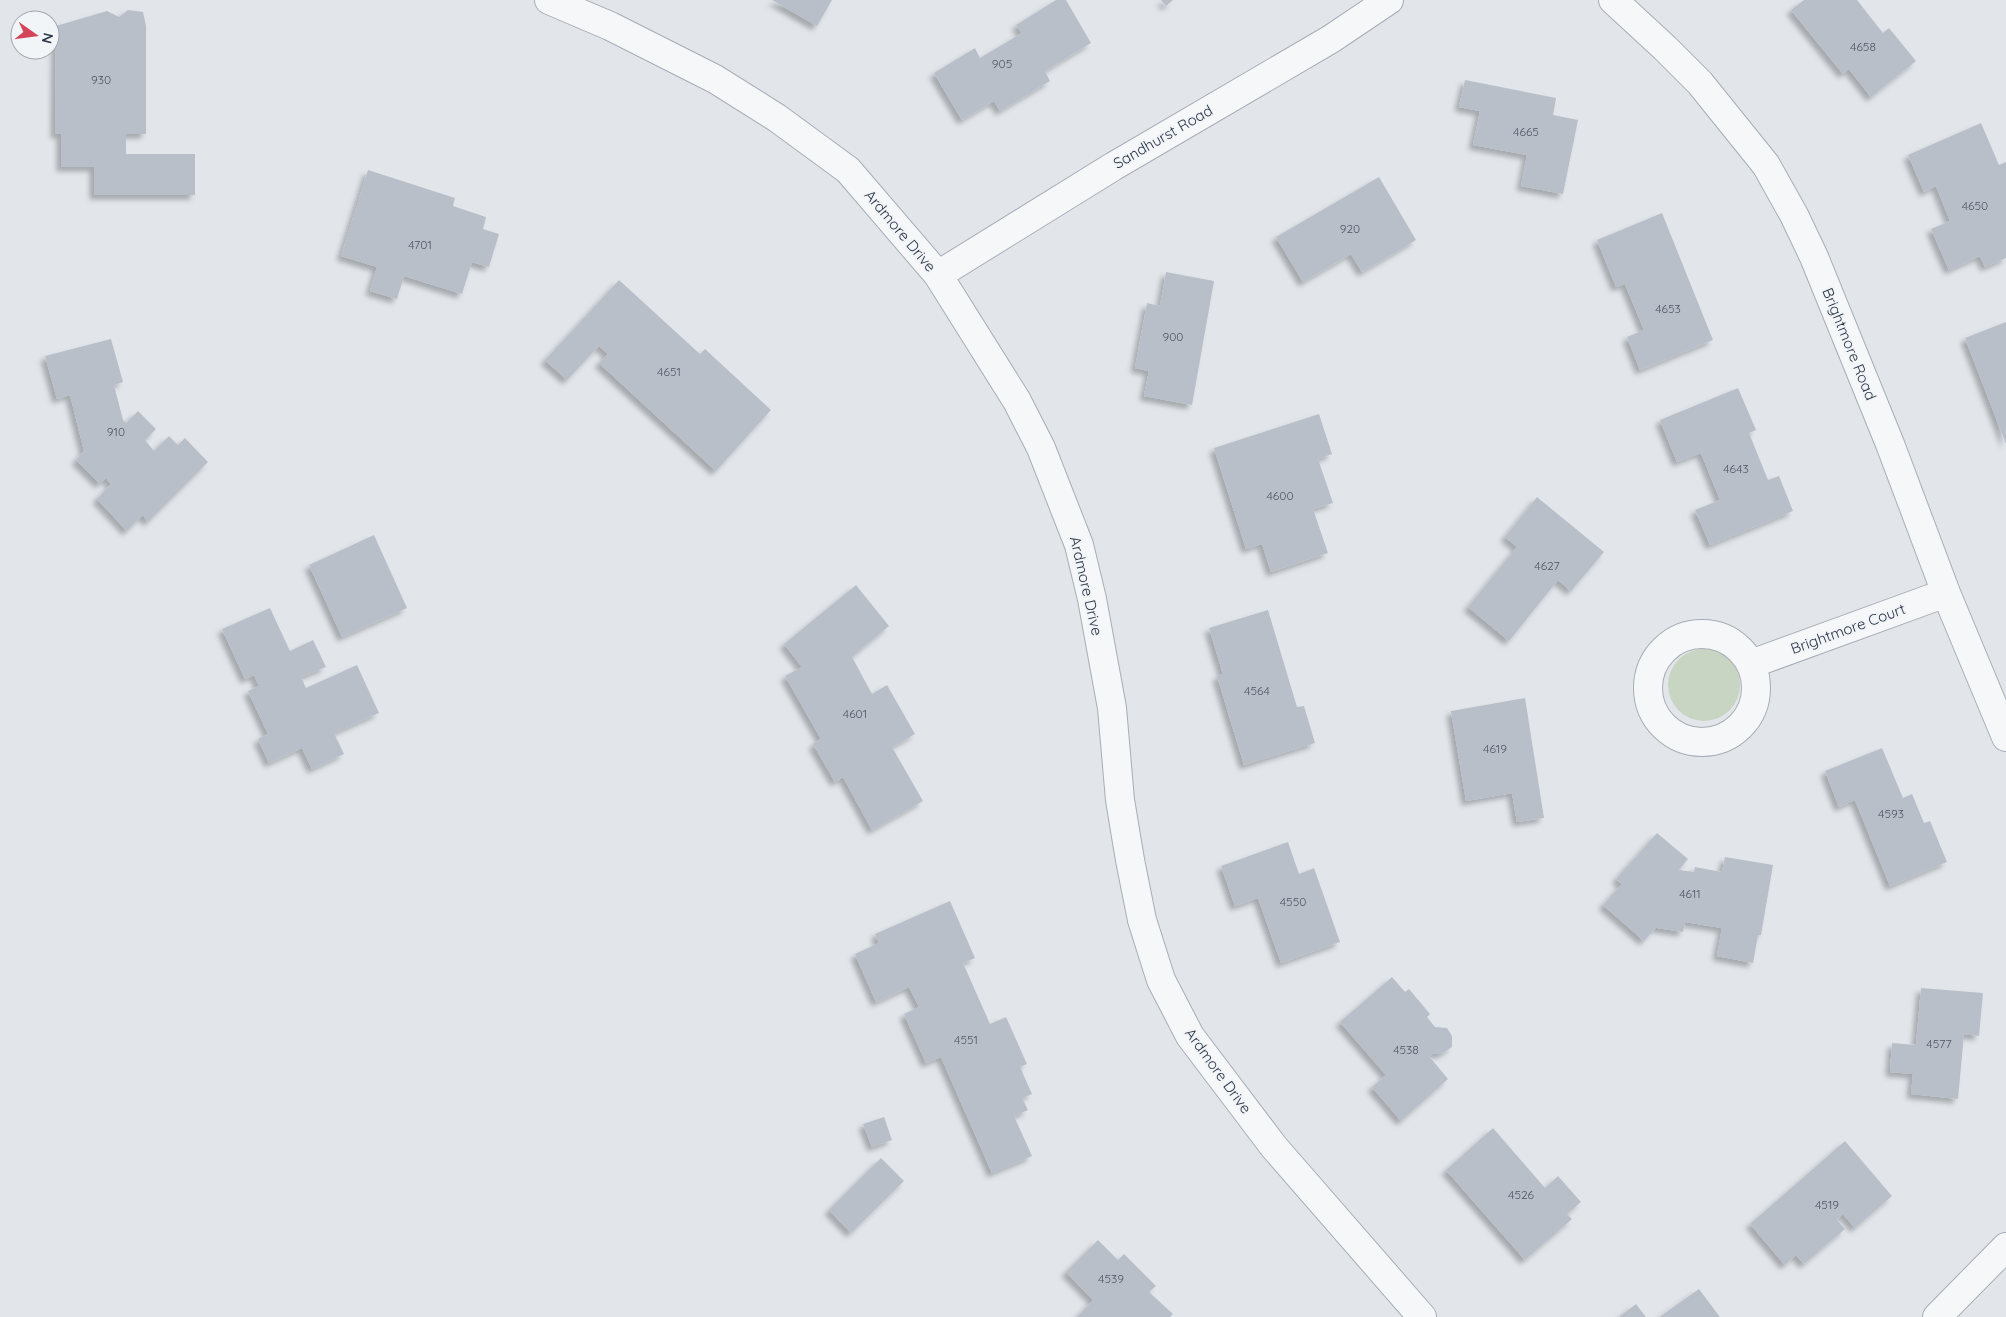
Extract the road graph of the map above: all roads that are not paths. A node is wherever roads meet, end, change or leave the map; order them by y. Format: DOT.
graph roads {
  1 [pos="549,0"];
  2 [pos="1389,0"];
  3 [pos="1613,0"];
  4 [pos="938,275"];
  5 [pos="1946,593"];
  6 [pos="1751,664"];
  7 [pos="2006,736"];
  8 [pos="2006,1247"];
  9 [pos="1422,1317"];
  10 [pos="1937,1317"];
  1 -- 4 [label="street, Ardmore Drive"];
  2 -- 4 [label="street, Sandhurst Road"];
  3 -- 5 [label="street, Brightmore Road"];
  4 -- 9 [label="street, Ardmore Drive"];
  5 -- 6 [label="street, Brightmore Court"];
  5 -- 7 [label="street, Brightmore Road"];
  8 -- 10 [label="street"];
}
